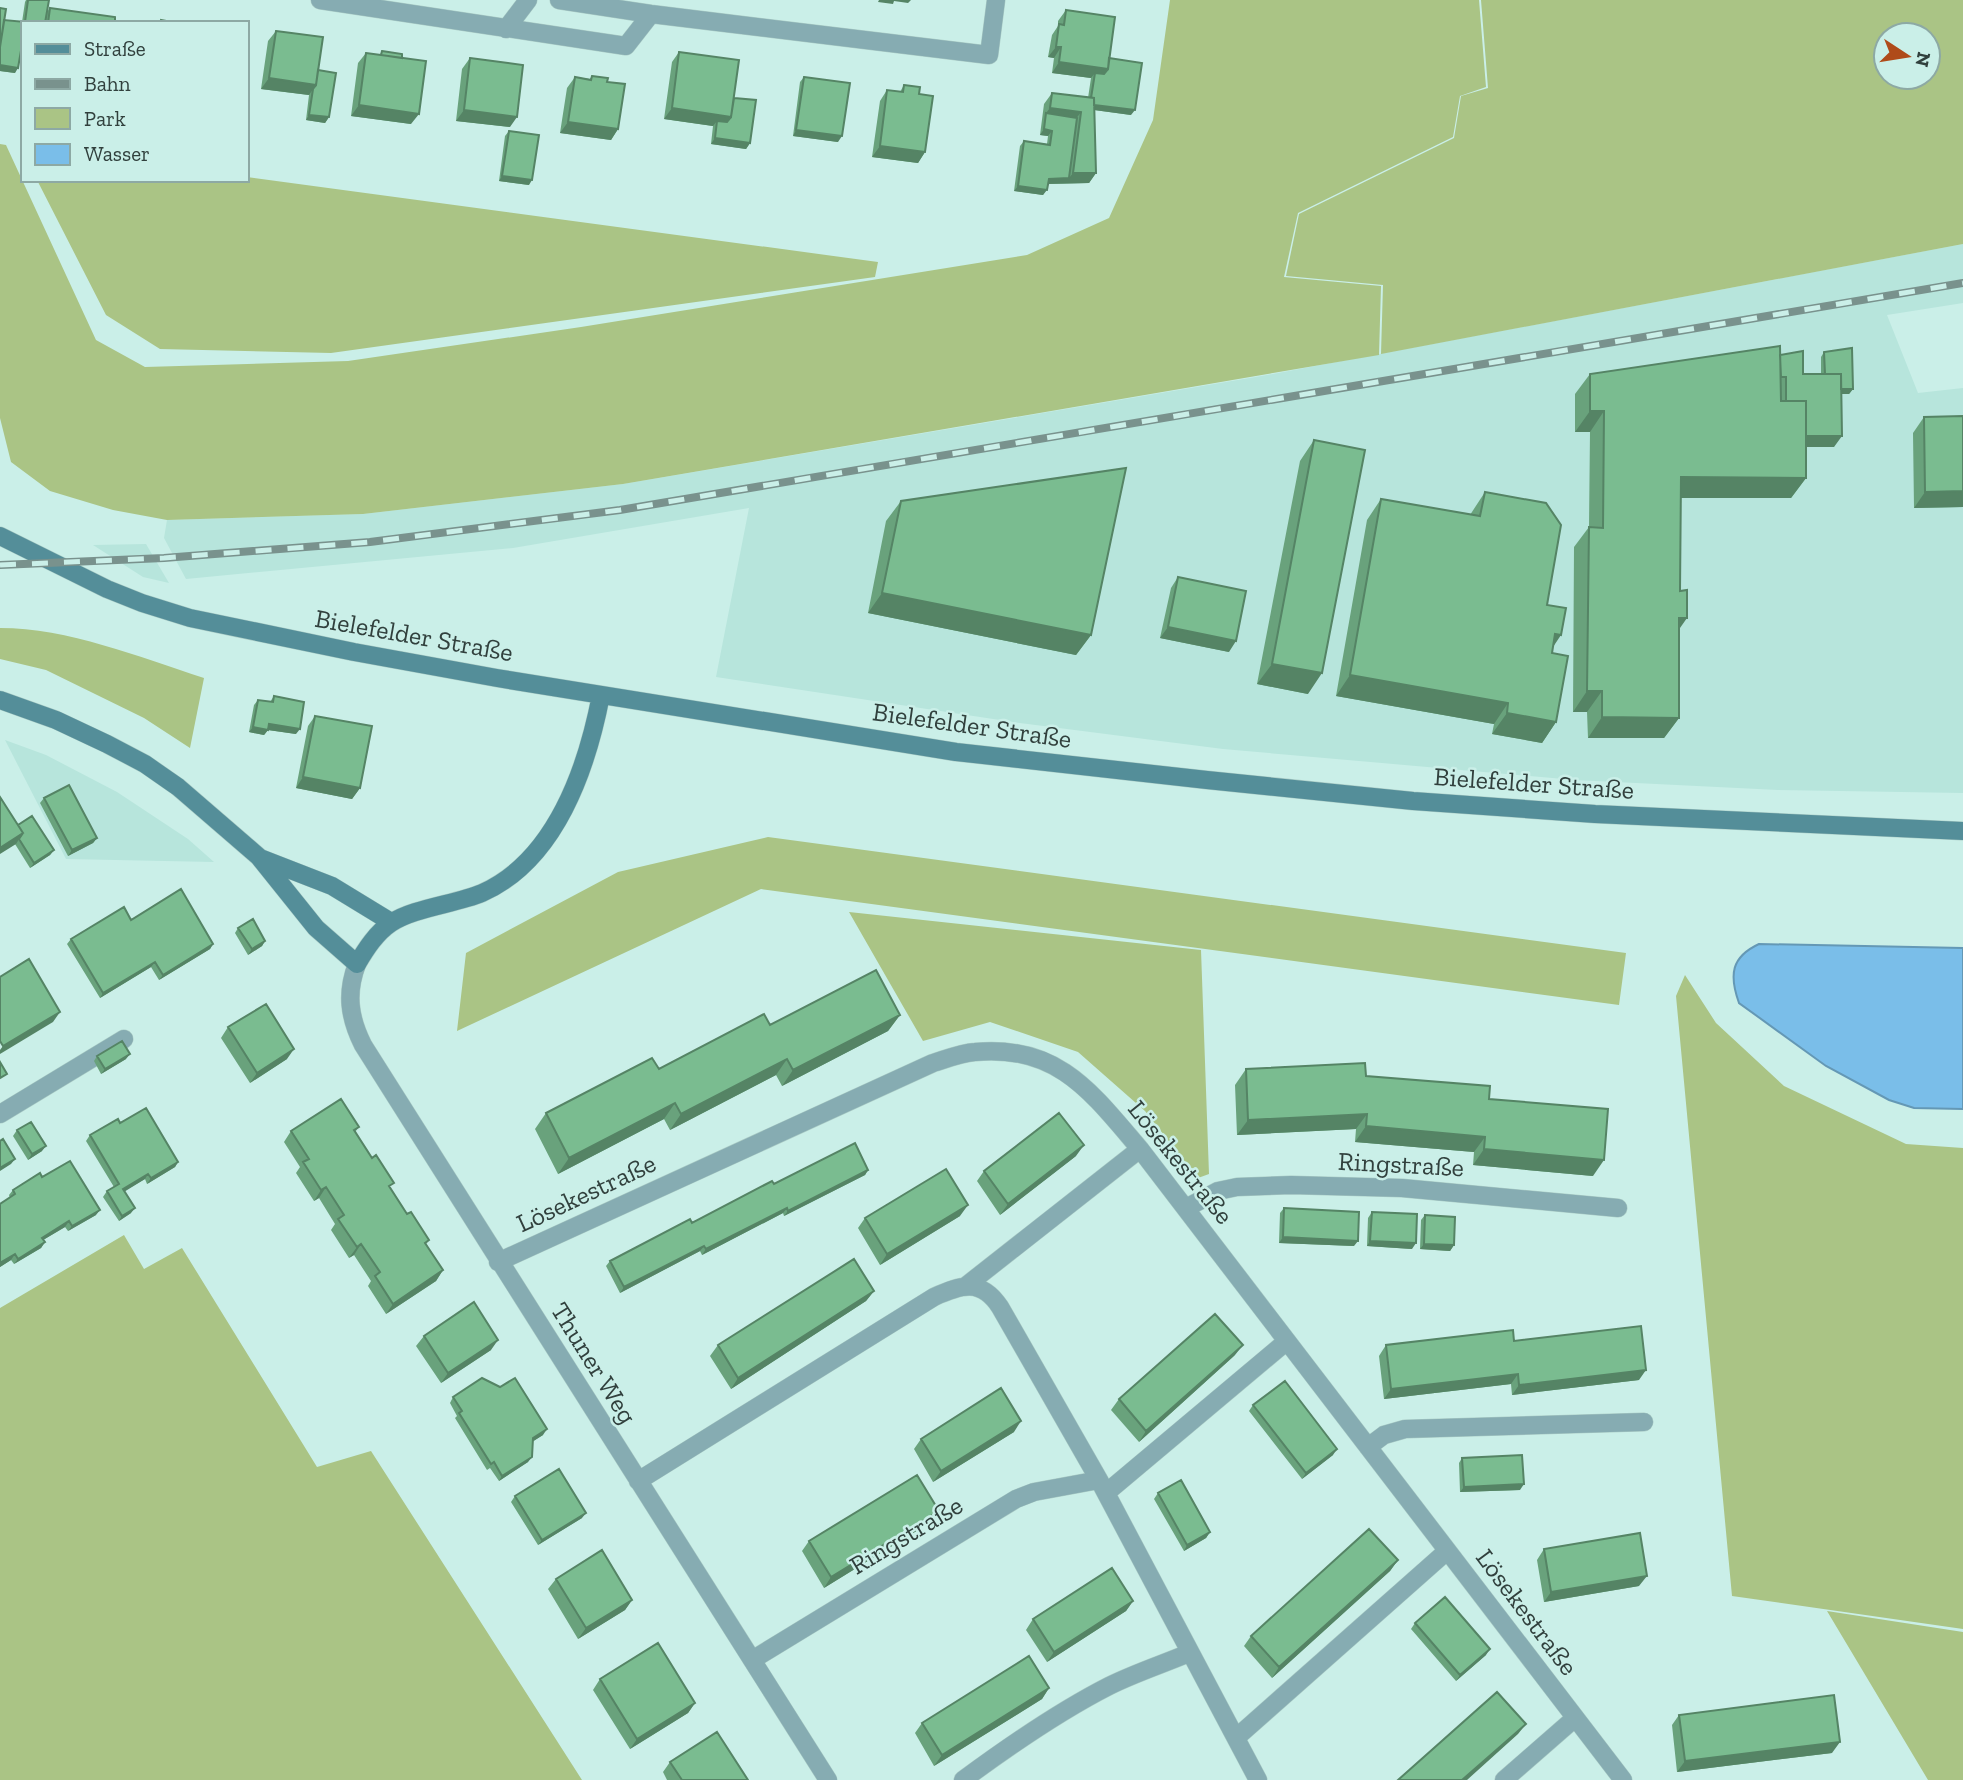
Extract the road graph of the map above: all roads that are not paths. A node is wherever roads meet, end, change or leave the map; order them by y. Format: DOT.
graph roads {
  1 [pos="320,0"];
  2 [pos="528,0"];
  3 [pos="559,0"];
  4 [pos="996,0"];
  5 [pos="651,15"];
  6 [pos="506,29"];
  7 [pos="0,536"];
  8 [pos="601,695"];
  9 [pos="0,700"];
  10 [pos="1963,831"];
  11 [pos="259,857"];
  12 [pos="391,922"];
  13 [pos="357,964"];
  14 [pos="124,1039"];
  15 [pos="0,1114"];
  16 [pos="1140,1149"];
  17 [pos="1186,1208"];
  18 [pos="1618,1208"];
  19 [pos="498,1262"];
  20 [pos="967,1285"];
  21 [pos="1287,1340"];
  22 [pos="1644,1422"];
  23 [pos="1368,1447"];
  24 [pos="638,1481"];
  25 [pos="1102,1486"];
  26 [pos="1447,1551"];
  27 [pos="1189,1653"];
  28 [pos="752,1660"];
  29 [pos="1575,1718"];
  30 [pos="1237,1737"];
  31 [pos="828,1780"];
  32 [pos="963,1780"];
  33 [pos="1258,1780"];
  34 [pos="1504,1780"];
  35 [pos="1623,1780"];
  1 -- 6 [label="street"];
  2 -- 6 [label="street"];
  3 -- 5 [label="street"];
  4 -- 5 [label="street"];
  5 -- 6 [label="street"];
  7 -- 8 [label="main road, Bielefelder Straße"];
  8 -- 10 [label="main road, Bielefelder Straße"];
  8 -- 12 [label="main road"];
  9 -- 11 [label="main road"];
  11 -- 12 [label="main road"];
  11 -- 13 [label="main road"];
  12 -- 13 [label="main road"];
  13 -- 19 [label="street, Thuner Weg"];
  14 -- 15 [label="street"];
  16 -- 17 [label="street, Lösekestraße"];
  16 -- 19 [label="street, Lösekestraße"];
  16 -- 20 [label="street"];
  17 -- 18 [label="street, Ringstraße"];
  17 -- 21 [label="street, Lösekestraße"];
  19 -- 24 [label="street, Thuner Weg"];
  20 -- 24 [label="street"];
  20 -- 25 [label="street"];
  21 -- 23 [label="street, Lösekestraße"];
  21 -- 25 [label="street, Ringstraße"];
  22 -- 23 [label="street"];
  23 -- 26 [label="street, Lösekestraße"];
  24 -- 28 [label="street, Thuner Weg"];
  25 -- 27 [label="street"];
  25 -- 28 [label="street, Ringstraße"];
  26 -- 29 [label="street, Lösekestraße"];
  26 -- 30 [label="street"];
  27 -- 30 [label="street"];
  27 -- 32 [label="street"];
  28 -- 31 [label="street, Thuner Weg"];
  29 -- 34 [label="street"];
  29 -- 35 [label="street, Lösekestraße"];
  30 -- 33 [label="street"];
}
